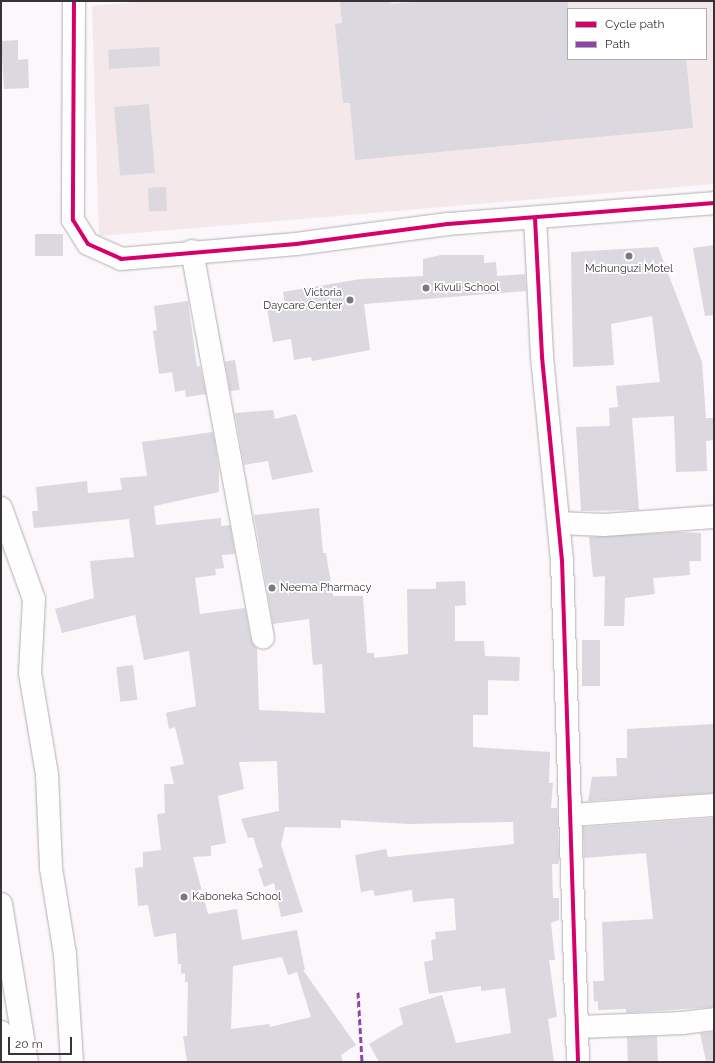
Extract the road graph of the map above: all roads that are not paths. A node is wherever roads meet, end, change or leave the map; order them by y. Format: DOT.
graph roads {
  1 [pos="74,1"];
  2 [pos="714,203"];
  3 [pos="535,218"];
  4 [pos="192,251"];
  5 [pos="1,508"];
  6 [pos="714,517"];
  7 [pos="559,523"];
  8 [pos="263,638"];
  9 [pos="714,805"];
  10 [pos="572,815"];
  11 [pos="1,904"];
  12 [pos="714,1019"];
  13 [pos="578,1027"];
  14 [pos="1,1032"];
  15 [pos="6,1062"];
  16 [pos="27,1062"];
  17 [pos="72,1062"];
  18 [pos="578,1062"];
  1 -- 4 [label="main road"];
  2 -- 3 [label="main road"];
  3 -- 4 [label="main road"];
  3 -- 7 [label="main road"];
  4 -- 8 [label="main road"];
  5 -- 17 [label="main road"];
  6 -- 7 [label="main road"];
  7 -- 10 [label="main road"];
  9 -- 10 [label="main road"];
  10 -- 13 [label="main road"];
  11 -- 16 [label="main road"];
  12 -- 13 [label="main road"];
  13 -- 18 [label="main road"];
  14 -- 15 [label="main road"];
}
